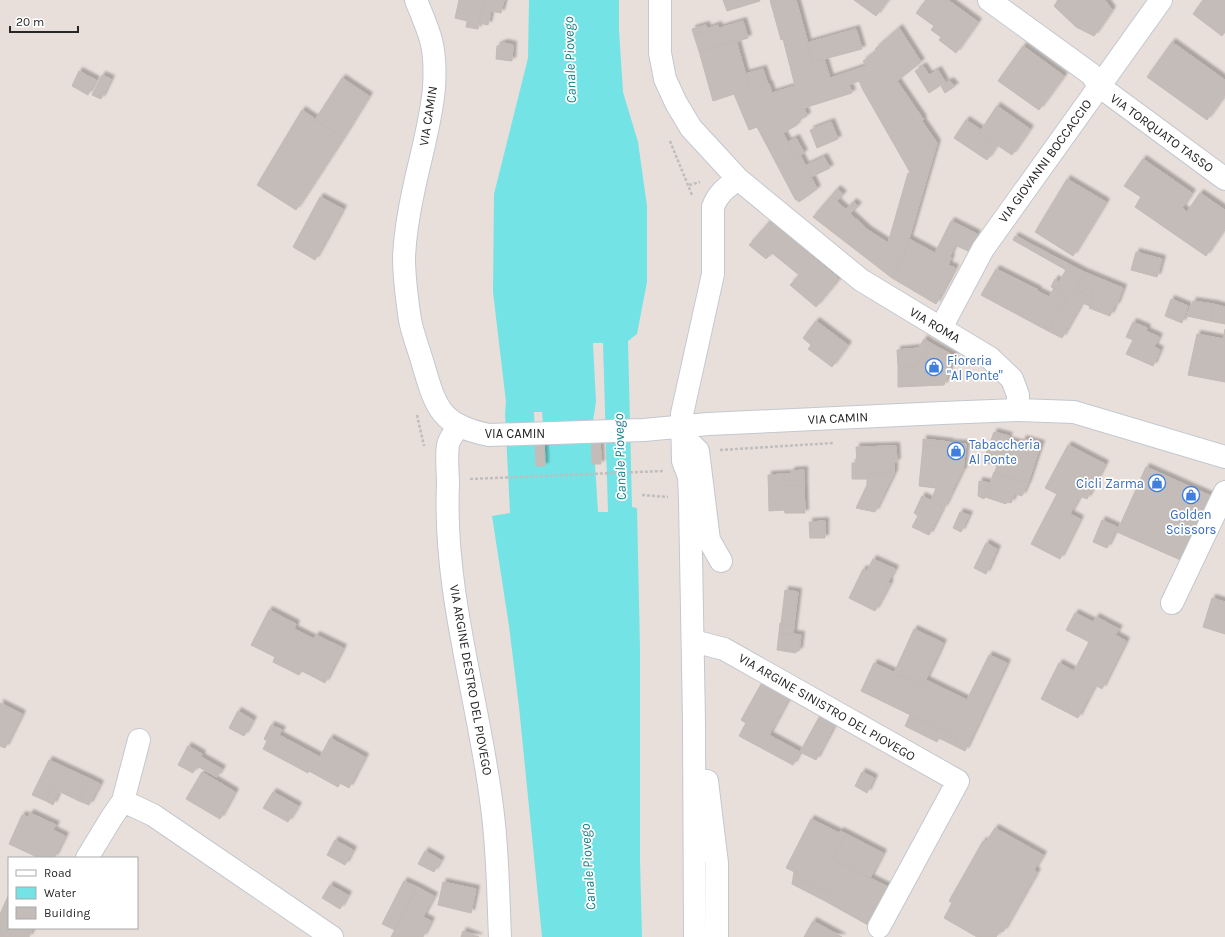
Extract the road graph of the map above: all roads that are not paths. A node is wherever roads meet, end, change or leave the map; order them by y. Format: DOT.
graph roads {
  1 [pos="416,0"];
  2 [pos="660,0"];
  3 [pos="990,0"];
  4 [pos="1161,0"];
  5 [pos="1099,86"];
  6 [pos="738,179"];
  7 [pos="1225,179"];
  8 [pos="941,328"];
  9 [pos="1018,410"];
  10 [pos="458,426"];
  11 [pos="683,433"];
  12 [pos="1225,457"];
  13 [pos="1225,492"];
  14 [pos="721,562"];
  15 [pos="1172,603"];
  16 [pos="693,642"];
  17 [pos="694,721"];
  18 [pos="138,740"];
  19 [pos="123,801"];
  20 [pos="88,857"];
  21 [pos="879,927"];
  22 [pos="332,937"];
  23 [pos="500,937"];
  24 [pos="695,937"];
  25 [pos="717,937"];
  1 -- 10 [label="street, VIA CAMIN"];
  2 -- 6 [label="street"];
  3 -- 5 [label="street, VIA TORQUATO TASSO"];
  4 -- 5 [label="street, VIA GIOVANNI BOCCACCIO"];
  5 -- 7 [label="street, VIA TORQUATO TASSO"];
  5 -- 8 [label="street, VIA GIOVANNI BOCCACCIO"];
  6 -- 8 [label="street, VIA ROMA"];
  6 -- 11 [label="street"];
  8 -- 9 [label="street, VIA ROMA"];
  9 -- 11 [label="street, VIA CAMIN"];
  9 -- 12 [label="street"];
  10 -- 11 [label="street, VIA CAMIN"];
  10 -- 23 [label="street, VIA ARGINE DESTRO DEL PIOVEGO"];
  11 -- 14 [label="street"];
  11 -- 16 [label="street"];
  13 -- 15 [label="street"];
  16 -- 17 [label="street"];
  16 -- 21 [label="street, VIA ARGINE SINISTRO DEL PIOVEGO"];
  17 -- 24 [label="street"];
  17 -- 25 [label="street"];
  18 -- 19 [label="street"];
  19 -- 20 [label="street"];
  19 -- 22 [label="street"];
}
